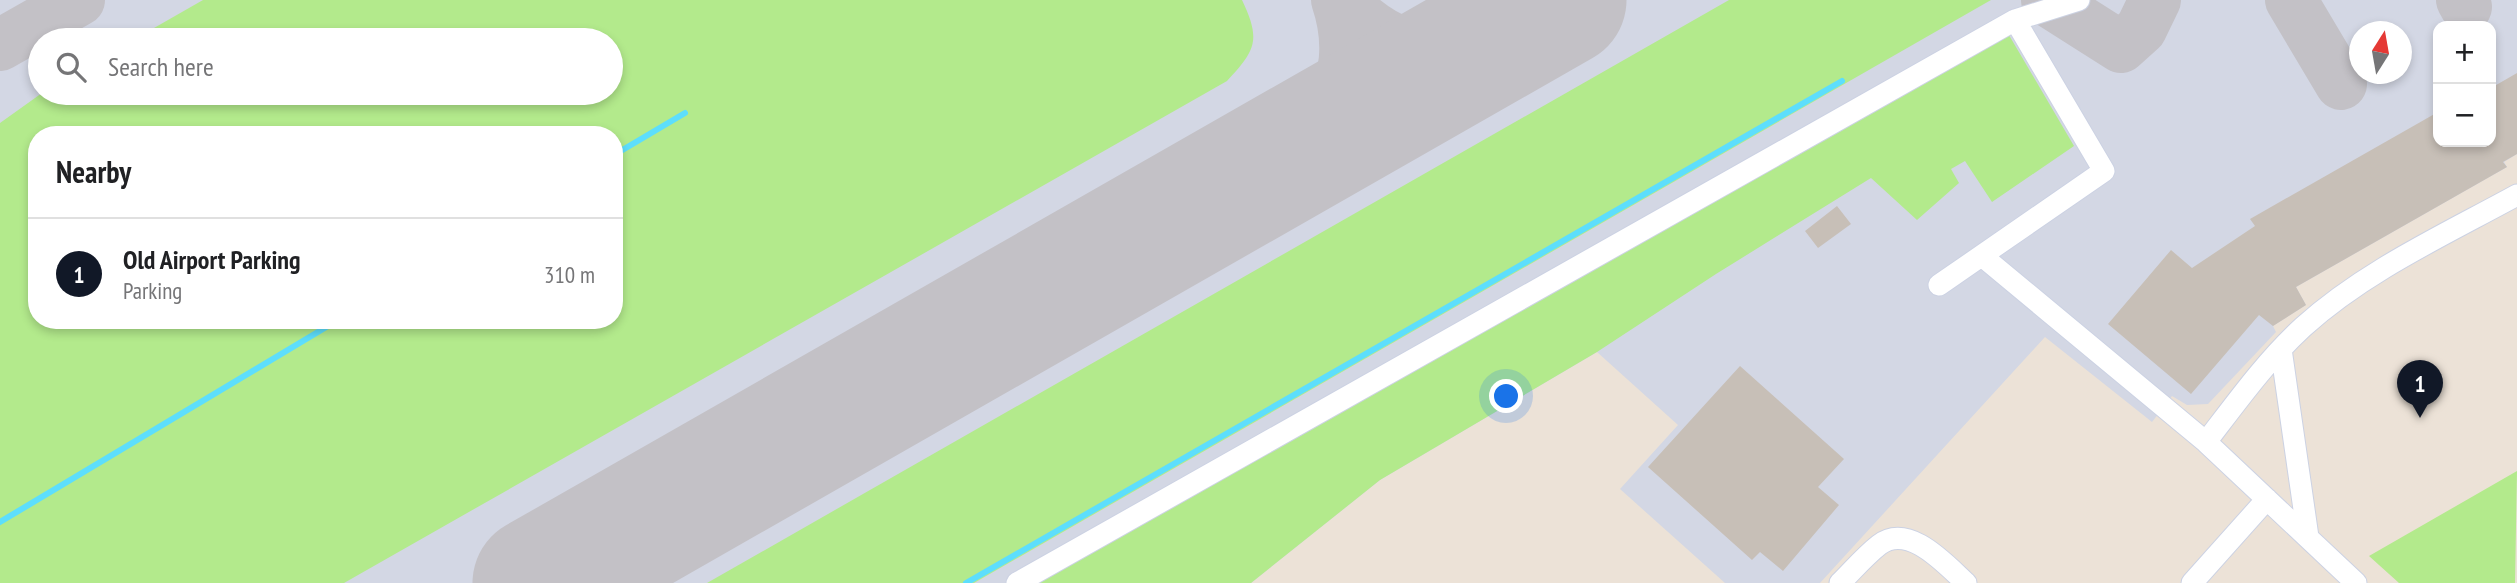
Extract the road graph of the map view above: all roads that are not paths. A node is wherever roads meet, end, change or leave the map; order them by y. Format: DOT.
graph roads {
  1 [pos="2079,0"];
  2 [pos="2015,20"];
  3 [pos="2517,195"];
  4 [pos="1982,256"];
  5 [pos="1940,285"];
  6 [pos="2281,349"];
  7 [pos="2206,442"];
  8 [pos="2267,499"];
  9 [pos="2308,537"];
  10 [pos="1017,583"];
  11 [pos="1840,583"];
  12 [pos="1966,583"];
  13 [pos="2192,583"];
  14 [pos="2356,583"];
  1 -- 2 [label="street"];
  2 -- 4 [label="street"];
  2 -- 10 [label="street"];
  3 -- 6 [label="street"];
  4 -- 5 [label="street"];
  4 -- 7 [label="street"];
  6 -- 7 [label="street"];
  6 -- 9 [label="street"];
  7 -- 8 [label="street"];
  8 -- 9 [label="street"];
  8 -- 13 [label="street"];
  9 -- 14 [label="street"];
  11 -- 12 [label="street"];
}
